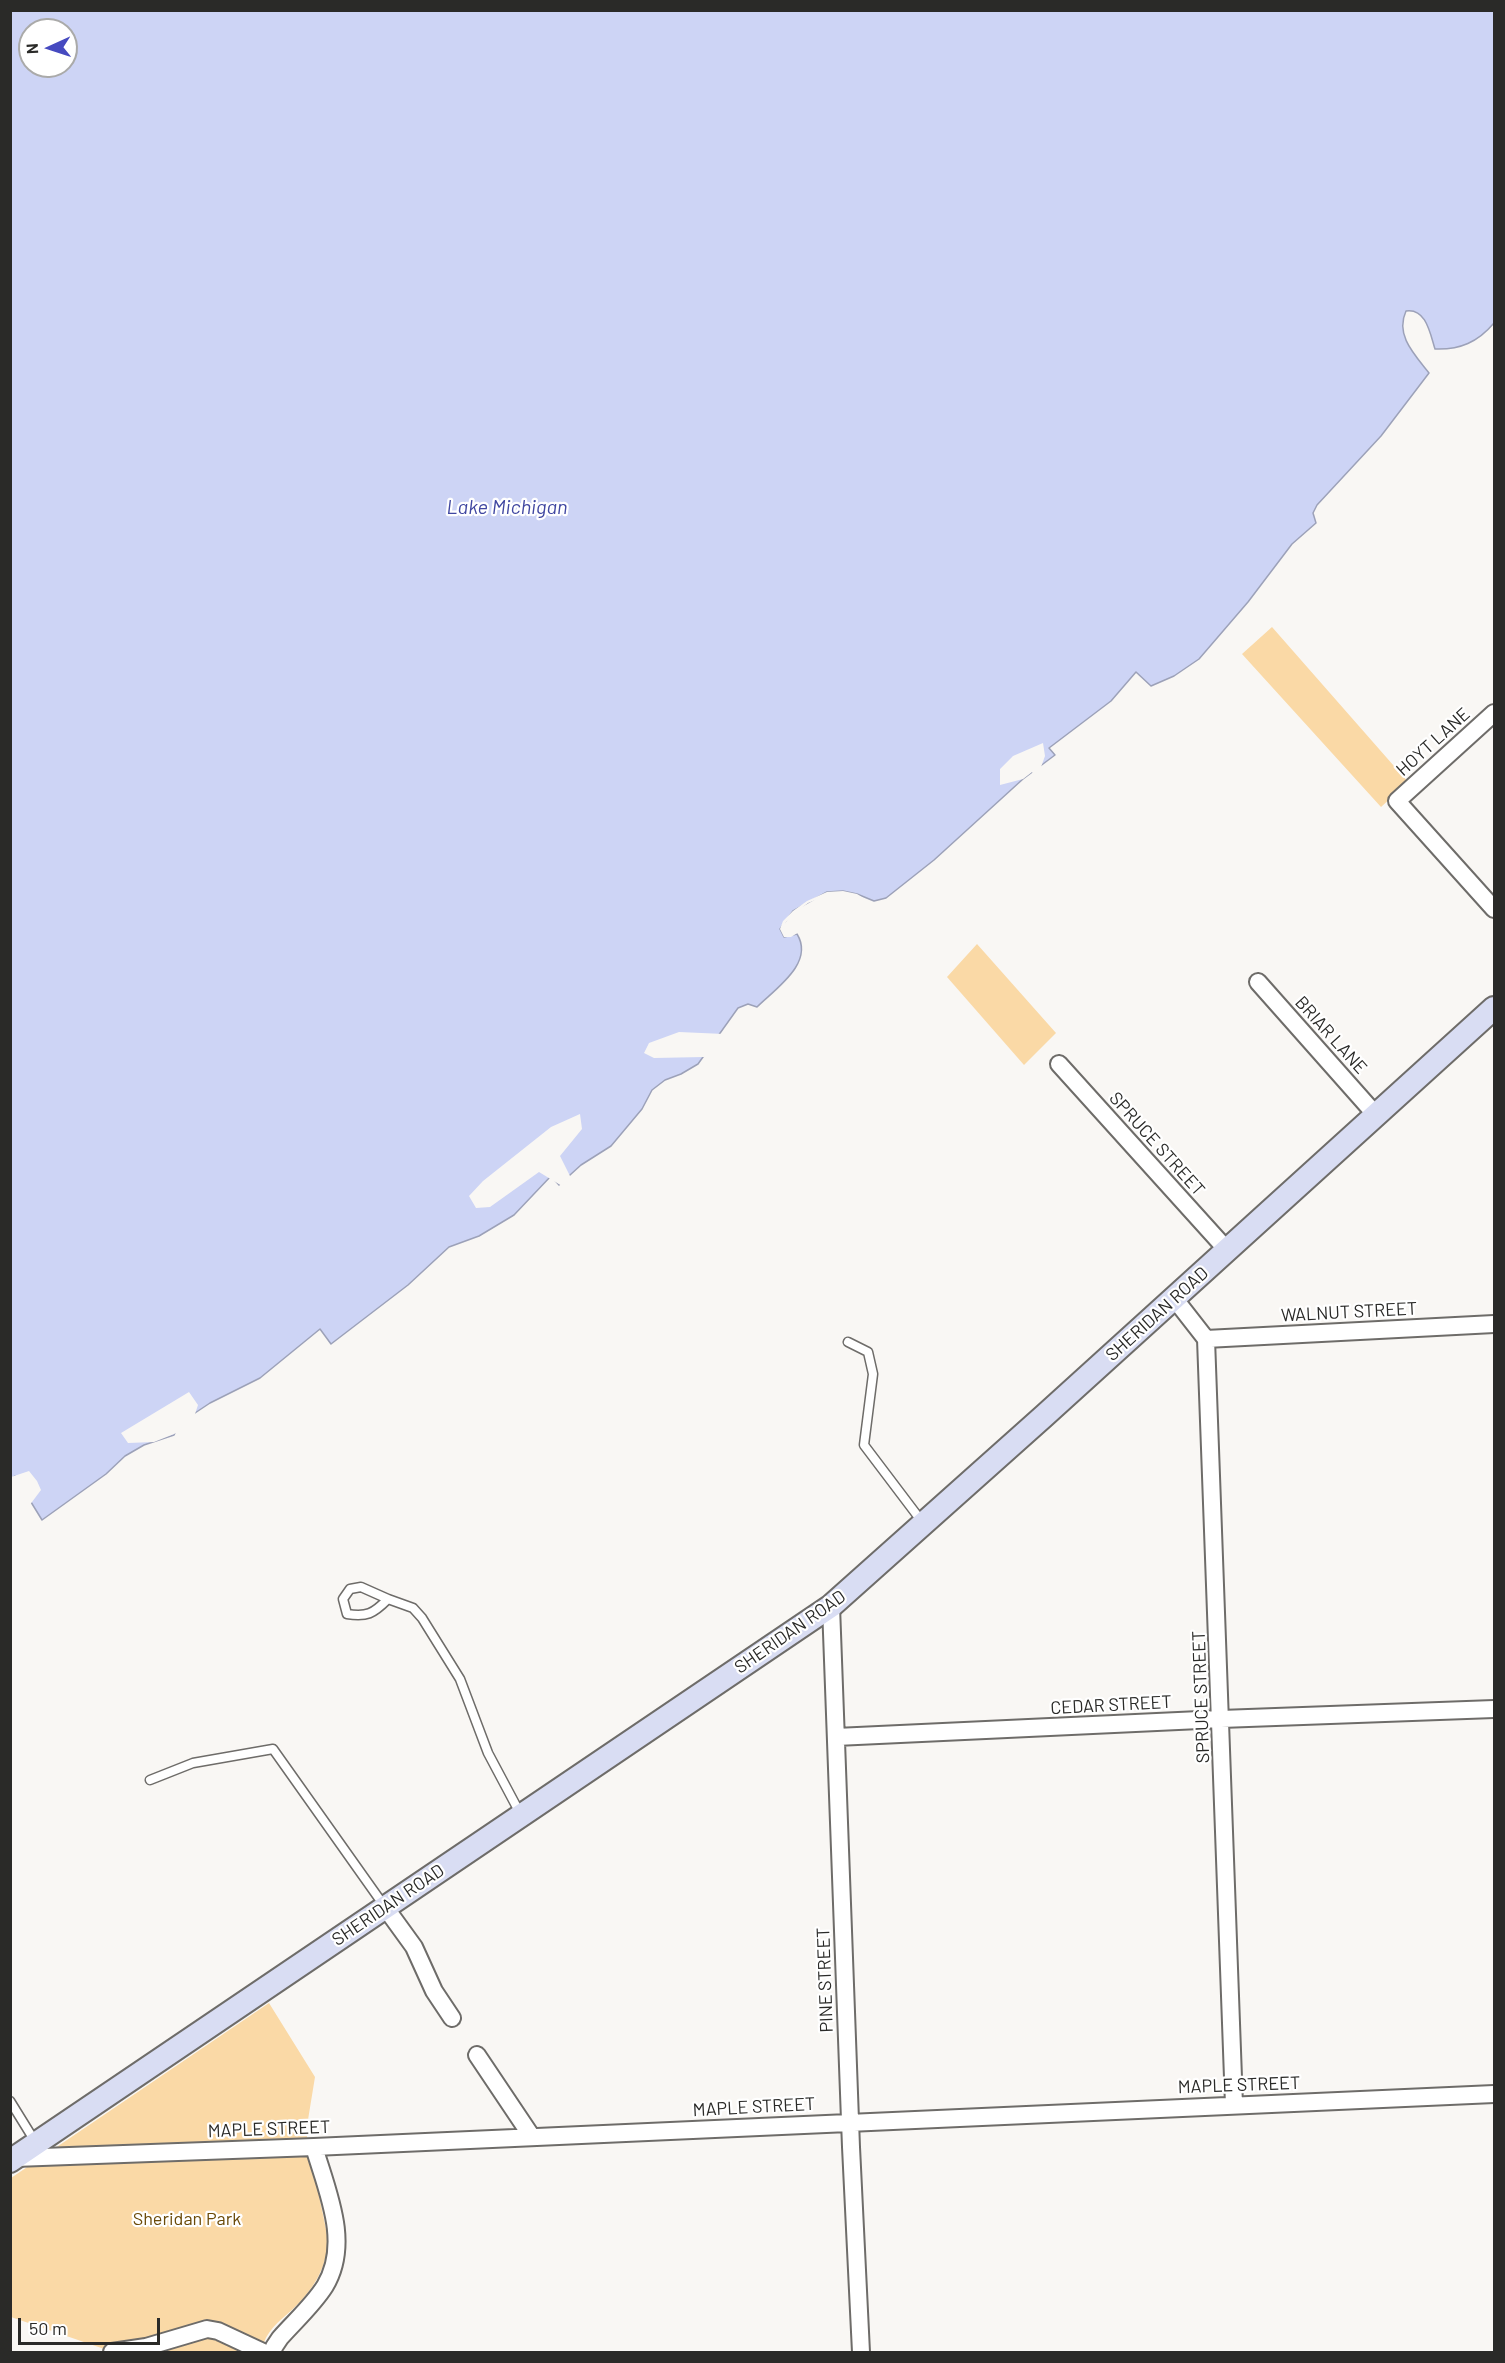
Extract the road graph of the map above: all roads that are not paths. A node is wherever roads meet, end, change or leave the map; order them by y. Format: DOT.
graph roads {
  1 [pos="1494,714"];
  2 [pos="1494,909"];
  3 [pos="1258,982"];
  4 [pos="1494,1008"];
  5 [pos="1059,1064"];
  6 [pos="1376,1114"];
  7 [pos="1227,1250"];
  8 [pos="1174,1298"];
  9 [pos="1494,1324"];
  10 [pos="1206,1340"];
  11 [pos="848,1342"];
  12 [pos="923,1524"];
  13 [pos="388,1599"];
  14 [pos="831,1606"];
  15 [pos="1494,1709"];
  16 [pos="1221,1719"];
  17 [pos="836,1737"];
  18 [pos="150,1780"];
  19 [pos="521,1815"];
  20 [pos="385,1907"];
  21 [pos="452,2019"];
  22 [pos="477,2055"];
  23 [pos="1494,2094"];
  24 [pos="10,2101"];
  25 [pos="1234,2105"];
  26 [pos="850,2122"];
  27 [pos="532,2137"];
  28 [pos="37,2143"];
  29 [pos="314,2147"];
  30 [pos="13,2159"];
  31 [pos="112,2352"];
  32 [pos="263,2352"];
  33 [pos="273,2352"];
  34 [pos="861,2352"];
  1 -- 2 [label="street, HOYT LANE"];
  3 -- 6 [label="street, BRIAR LANE"];
  4 -- 6 [label="street, SHERIDAN ROAD"];
  5 -- 7 [label="street, SPRUCE STREET"];
  6 -- 7 [label="street, SHERIDAN ROAD"];
  7 -- 8 [label="street, SHERIDAN ROAD"];
  8 -- 10 [label="street"];
  8 -- 12 [label="street, SHERIDAN ROAD"];
  9 -- 10 [label="street, WALNUT STREET"];
  10 -- 16 [label="street, SPRUCE STREET"];
  11 -- 12 [label="lane"];
  12 -- 14 [label="street, SHERIDAN ROAD"];
  13 -- 13 [label="lane"];
  13 -- 19 [label="lane"];
  14 -- 17 [label="street, PINE STREET"];
  14 -- 19 [label="street, SHERIDAN ROAD"];
  15 -- 16 [label="street, CEDAR STREET"];
  16 -- 17 [label="street, CEDAR STREET"];
  16 -- 25 [label="street, SPRUCE STREET"];
  17 -- 26 [label="street, PINE STREET"];
  18 -- 20 [label="lane"];
  19 -- 20 [label="street, SHERIDAN ROAD"];
  20 -- 21 [label="street"];
  20 -- 28 [label="street, SHERIDAN ROAD"];
  22 -- 27 [label="street"];
  23 -- 25 [label="street, MAPLE STREET"];
  24 -- 28 [label="lane"];
  25 -- 26 [label="street, MAPLE STREET"];
  26 -- 27 [label="street, MAPLE STREET"];
  26 -- 34 [label="street, PINE STREET"];
  27 -- 29 [label="street, MAPLE STREET"];
  28 -- 30 [label="street, SHERIDAN ROAD"];
  29 -- 30 [label="street, MAPLE STREET"];
  29 -- 33 [label="street"];
  31 -- 32 [label="street"];
}
